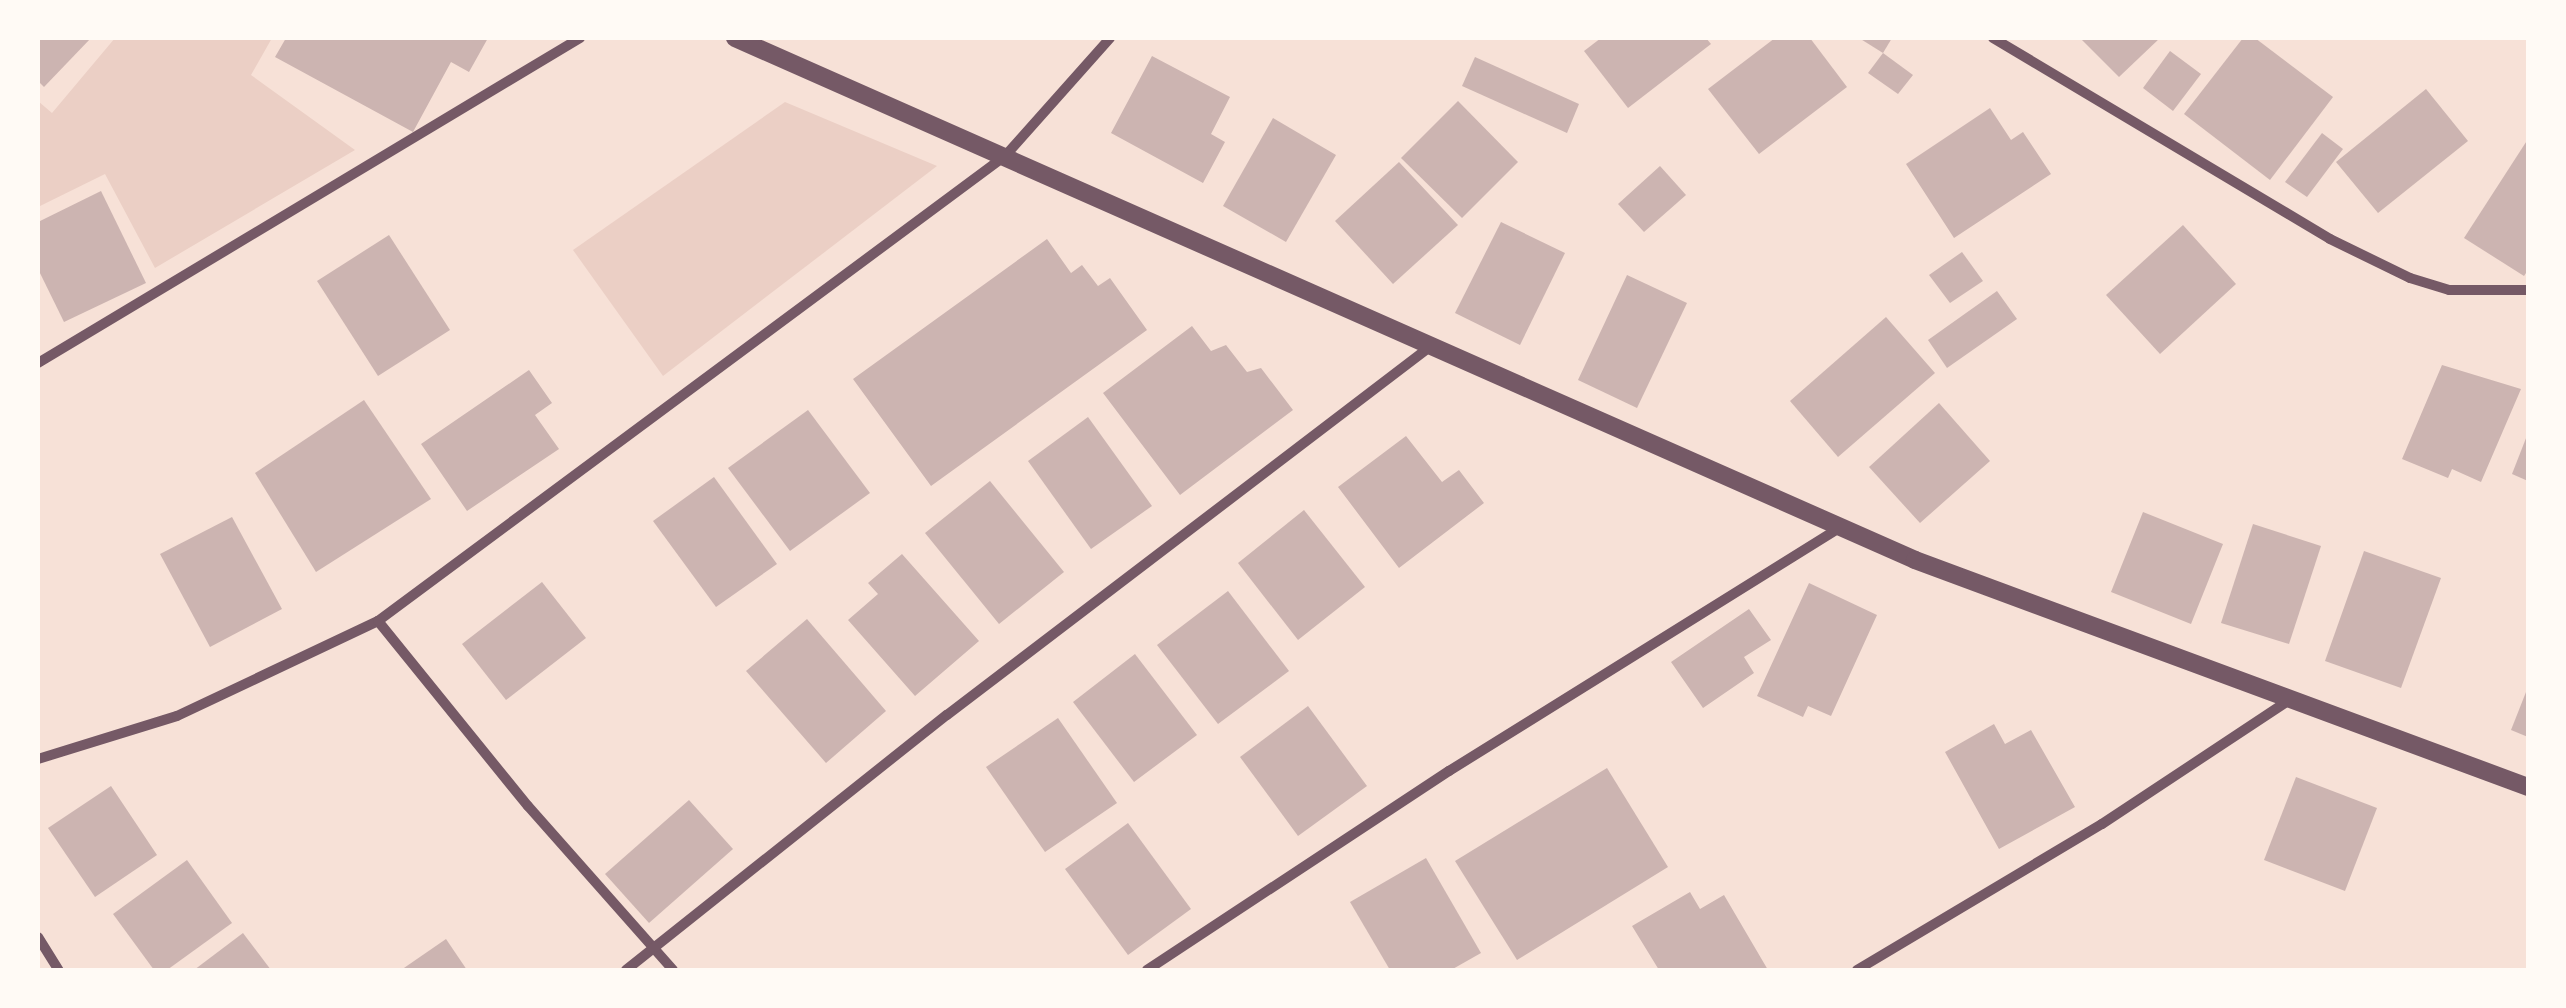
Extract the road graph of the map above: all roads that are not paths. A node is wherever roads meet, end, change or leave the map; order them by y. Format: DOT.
graph roads {
  1 [pos="580,38"];
  2 [pos="735,38"];
  3 [pos="1110,38"];
  4 [pos="1993,38"];
  5 [pos="1006,156"];
  6 [pos="2528,290"];
  7 [pos="1431,345"];
  8 [pos="38,362"];
  9 [pos="1842,527"];
  10 [pos="378,621"];
  11 [pos="2286,702"];
  12 [pos="38,759"];
  13 [pos="2528,788"];
  14 [pos="38,937"];
  15 [pos="656,950"];
  16 [pos="59,970"];
  17 [pos="626,970"];
  18 [pos="673,970"];
  19 [pos="1147,970"];
  20 [pos="1857,970"];
  1 -- 8 [label="street"];
  2 -- 5 [label="street"];
  3 -- 5 [label="street"];
  4 -- 6 [label="street"];
  5 -- 7 [label="street"];
  5 -- 10 [label="street"];
  7 -- 9 [label="street"];
  7 -- 15 [label="street"];
  9 -- 11 [label="street"];
  9 -- 19 [label="street"];
  10 -- 12 [label="street"];
  10 -- 15 [label="street"];
  11 -- 13 [label="street"];
  11 -- 20 [label="street"];
  14 -- 16 [label="street"];
  15 -- 17 [label="street"];
  15 -- 18 [label="street"];
}
